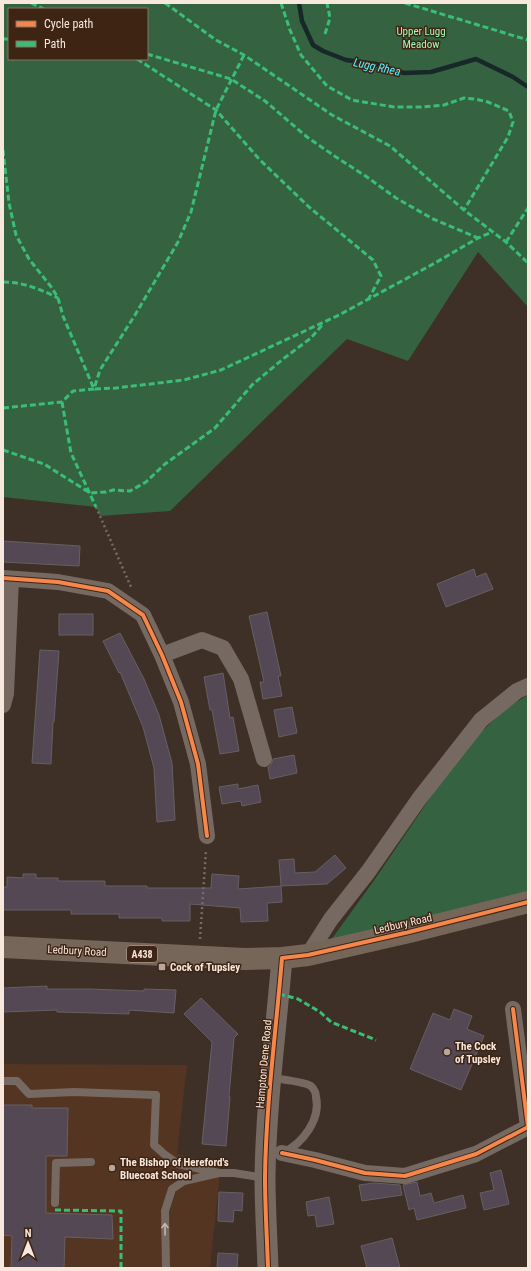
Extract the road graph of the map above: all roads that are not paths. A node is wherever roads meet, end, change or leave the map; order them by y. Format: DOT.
graph roads {
  1 [pos="7,579"];
  2 [pos="162,655"];
  3 [pos="528,686"];
  4 [pos="3,704"];
  5 [pos="264,760"];
  6 [pos="207,836"];
  7 [pos="528,902"];
  8 [pos="3,947"];
  9 [pos="308,955"];
  10 [pos="282,958"];
  11 [pos="513,1010"];
  12 [pos="271,1078"];
  13 [pos="3,1081"];
  14 [pos="274,1153"];
  15 [pos="91,1162"];
  16 [pos="220,1173"];
  17 [pos="265,1178"];
  18 [pos="55,1203"];
  19 [pos="166,1268"];
  20 [pos="268,1268"];
  1 -- 2 [label="street"];
  1 -- 4 [label="street"];
  2 -- 5 [label="street"];
  2 -- 6 [label="street"];
  3 -- 9 [label="street"];
  7 -- 9 [label="highway, Ledbury Road / A438"];
  8 -- 10 [label="highway, Ledbury Road / A438"];
  9 -- 10 [label="highway, Ledbury Road / A438"];
  10 -- 12 [label="street, Hampton Dene Road"];
  11 -- 14 [label="street"];
  12 -- 14 [label="street, Hampton Dene Road"];
  12 -- 14 [label="lane"];
  13 -- 16 [label="lane"];
  14 -- 17 [label="street, Hampton Dene Road"];
  15 -- 18 [label="lane"];
  16 -- 17 [label="lane"];
  19 -- 16 [label="lane, one-way"];
  17 -- 20 [label="street, Hampton Dene Road"];
}
